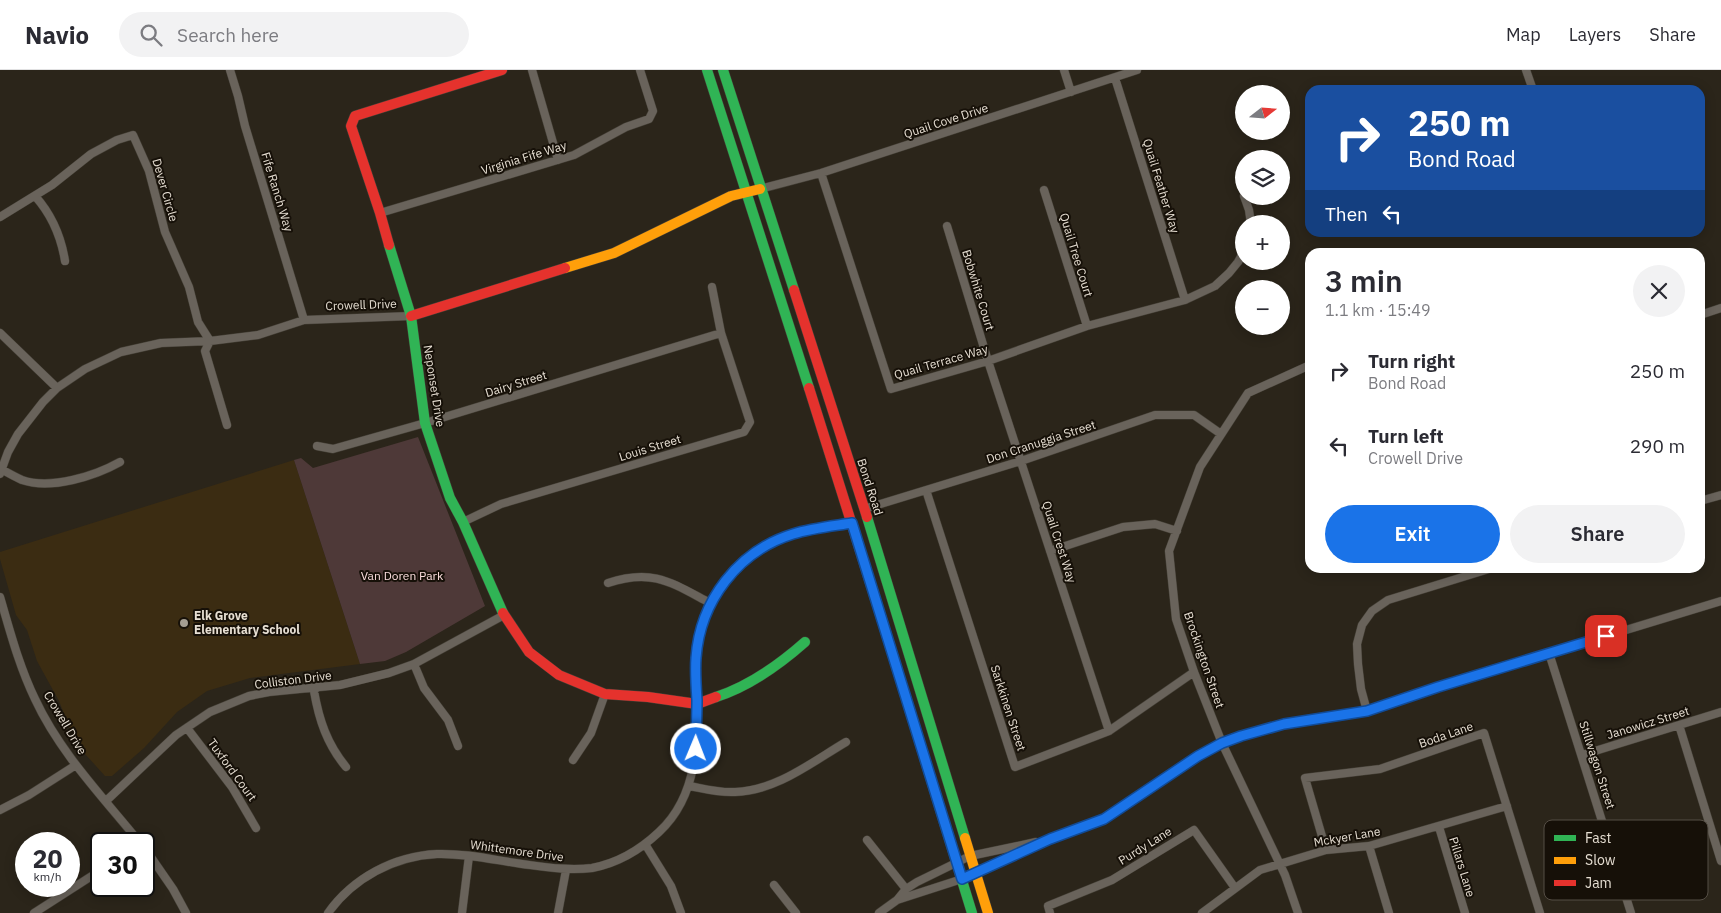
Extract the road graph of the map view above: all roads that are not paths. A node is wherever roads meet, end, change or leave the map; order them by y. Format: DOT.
graph roads {
  1 [pos="230,70"];
  2 [pos="502,70"];
  3 [pos="532,70"];
  4 [pos="640,70"];
  5 [pos="707,70"];
  6 [pos="723,70"];
  7 [pos="1064,70"];
  8 [pos="1137,70"];
  9 [pos="1526,70"];
  10 [pos="1115,78"];
  11 [pos="1531,85"];
  12 [pos="1071,92"];
  13 [pos="558,160"];
  14 [pos="821,173"];
  15 [pos="760,189"];
  16 [pos="1044,190"];
  17 [pos="746,193"];
  18 [pos="35,196"];
  19 [pos="380,213"];
  20 [pos="0,217"];
  21 [pos="947,226"];
  22 [pos="65,261"];
  23 [pos="1235,266"];
  24 [pos="712,287"];
  25 [pos="1185,300"];
  26 [pos="1721,308"];
  27 [pos="1705,313"];
  28 [pos="411,316"];
  29 [pos="304,320"];
  30 [pos="1087,326"];
  31 [pos="0,333"];
  32 [pos="721,333"];
  33 [pos="210,341"];
  34 [pos="988,361"];
  35 [pos="1305,367"];
  36 [pos="58,388"];
  37 [pos="425,423"];
  38 [pos="227,425"];
  39 [pos="1222,434"];
  40 [pos="317,446"];
  41 [pos="1021,461"];
  42 [pos="120,462"];
  43 [pos="1,472"];
  44 [pos="926,490"];
  45 [pos="1721,495"];
  46 [pos="1705,500"];
  47 [pos="864,509"];
  48 [pos="464,522"];
  49 [pos="852,523"];
  50 [pos="1176,531"];
  51 [pos="1050,551"];
  52 [pos="1476,573"];
  53 [pos="608,583"];
  54 [pos="892,596"];
  55 [pos="0,597"];
  56 [pos="1721,600"];
  57 [pos="710,603"];
  58 [pos="504,615"];
  59 [pos="805,642"];
  60 [pos="1549,653"];
  61 [pos="414,664"];
  62 [pos="1194,672"];
  63 [pos="317,687"];
  64 [pos="605,694"];
  65 [pos="697,704"];
  66 [pos="1367,711"];
  67 [pos="1721,712"];
  68 [pos="1678,725"];
  69 [pos="187,728"];
  70 [pos="1109,730"];
  71 [pos="846,742"];
  72 [pos="1222,743"];
  73 [pos="458,746"];
  74 [pos="1582,755"];
  75 [pos="573,760"];
  76 [pos="76,765"];
  77 [pos="346,767"];
  78 [pos="690,786"];
  79 [pos="106,801"];
  80 [pos="1507,806"];
  81 [pos="0,810"];
  82 [pos="1602,820"];
  83 [pos="1438,827"];
  84 [pos="256,828"];
  85 [pos="1721,829"];
  86 [pos="131,832"];
  87 [pos="1712,832"];
  88 [pos="1050,839"];
  89 [pos="867,840"];
  90 [pos="645,844"];
  91 [pos="1369,846"];
  92 [pos="1326,850"];
  93 [pos="469,856"];
  94 [pos="970,856"];
  95 [pos="1721,861"];
  96 [pos="957,862"];
  97 [pos="155,863"];
  98 [pos="1280,864"];
  99 [pos="566,870"];
  100 [pos="976,873"];
  101 [pos="90,877"];
  102 [pos="962,879"];
  103 [pos="774,885"];
  104 [pos="1236,888"];
  105 [pos="906,889"];
  106 [pos="897,900"];
  107 [pos="1627,900"];
  108 [pos="34,913"];
  109 [pos="186,913"];
  110 [pos="328,913"];
  111 [pos="462,913"];
  112 [pos="558,913"];
  113 [pos="680,913"];
  114 [pos="796,913"];
  115 [pos="879,913"];
  116 [pos="972,913"];
  117 [pos="988,913"];
  118 [pos="1050,913"];
  119 [pos="1202,913"];
  120 [pos="1298,913"];
  121 [pos="1389,913"];
  122 [pos="1465,913"];
  123 [pos="1540,913"];
  124 [pos="1631,913"];
  1 -- 29 [label="street, Fife Ranch Way"];
  2 -- 19 [label="main road, Neponset Drive"];
  3 -- 13 [label="street"];
  4 -- 13 [label="street, Virginia Fife Way"];
  5 -- 17 [label="main road"];
  6 -- 15 [label="main road, Bond Road"];
  7 -- 12 [label="street"];
  8 -- 10 [label="street, Quail Cove Drive"];
  9 -- 11 [label="street"];
  10 -- 12 [label="street, Quail Cove Drive"];
  10 -- 25 [label="street, Quail Feather Way"];
  12 -- 14 [label="street, Quail Cove Drive"];
  13 -- 19 [label="street, Virginia Fife Way"];
  14 -- 15 [label="street, Quail Cove Drive"];
  14 -- 34 [label="street, Quail Terrace Way"];
  15 -- 17 [label="main road, Crowell Drive"];
  15 -- 47 [label="main road, Bond Road"];
  16 -- 30 [label="street, Quail Tree Court"];
  17 -- 28 [label="main road, Crowell Drive"];
  17 -- 49 [label="main road"];
  18 -- 20 [label="street, Dever Circle"];
  18 -- 22 [label="street"];
  18 -- 33 [label="street, Dever Circle"];
  19 -- 28 [label="main road, Neponset Drive"];
  21 -- 34 [label="street, Bobwhite Court"];
  23 -- 25 [label="street, Quail Terrace Way"];
  24 -- 32 [label="street, Louis Street"];
  25 -- 30 [label="street, Quail Terrace Way"];
  26 -- 27 [label="street"];
  28 -- 29 [label="street, Crowell Drive"];
  28 -- 37 [label="main road, Neponset Drive"];
  29 -- 33 [label="street, Crowell Drive"];
  30 -- 34 [label="street, Quail Terrace Way"];
  31 -- 36 [label="street"];
  32 -- 37 [label="street, Dairy Street"];
  32 -- 48 [label="street, Louis Street"];
  33 -- 36 [label="street, Crowell Drive"];
  33 -- 38 [label="street"];
  34 -- 41 [label="street, Quail Crest Way"];
  35 -- 39 [label="street, Brockington Street"];
  36 -- 43 [label="street, Crowell Drive"];
  37 -- 40 [label="street, Dairy Street"];
  37 -- 48 [label="main road, Neponset Drive"];
  39 -- 41 [label="street, Don Cranuggia Street"];
  39 -- 50 [label="street, Brockington Street"];
  41 -- 44 [label="street, Don Cranuggia Street"];
  41 -- 51 [label="street, Quail Crest Way"];
  42 -- 43 [label="street"];
  44 -- 47 [label="street, Don Cranuggia Street"];
  44 -- 70 [label="street, Sarkkinen Street"];
  45 -- 46 [label="street"];
  47 -- 54 [label="main road, Bond Road"];
  48 -- 58 [label="main road, Neponset Drive"];
  49 -- 54 [label="main road"];
  49 -- 57 [label="street, Whittemore Drive"];
  49 -- 96 [label="main road"];
  50 -- 51 [label="street"];
  50 -- 62 [label="street, Brockington Street"];
  51 -- 70 [label="street, Quail Crest Way"];
  52 -- 66 [label="street"];
  53 -- 57 [label="street"];
  54 -- 94 [label="main road, Bond Road"];
  55 -- 76 [label="street, Crowell Drive"];
  56 -- 60 [label="street"];
  57 -- 65 [label="street, Whittemore Drive"];
  58 -- 61 [label="street, Colliston Drive"];
  58 -- 64 [label="main road, Neponset Drive"];
  59 -- 65 [label="main road"];
  60 -- 66 [label="street"];
  60 -- 74 [label="street, Stillwagon Street"];
  61 -- 63 [label="street, Colliston Drive"];
  61 -- 73 [label="street"];
  62 -- 70 [label="street, Sarkkinen Street"];
  62 -- 72 [label="street, Brockington Street"];
  63 -- 69 [label="street, Colliston Drive"];
  63 -- 77 [label="street"];
  64 -- 65 [label="main road, Neponset Drive"];
  64 -- 75 [label="street"];
  65 -- 78 [label="street, Whittemore Drive"];
  66 -- 72 [label="street"];
  67 -- 68 [label="street, Janowicz Street"];
  68 -- 74 [label="street, Janowicz Street"];
  68 -- 87 [label="street"];
  69 -- 79 [label="street, Colliston Drive"];
  69 -- 84 [label="street, Tuxford Court"];
  71 -- 78 [label="street"];
  72 -- 88 [label="street"];
  72 -- 98 [label="street, Brockington Street"];
  74 -- 82 [label="street, Stillwagon Street"];
  76 -- 79 [label="street, Crowell Drive"];
  76 -- 81 [label="street"];
  78 -- 90 [label="street, Whittemore Drive"];
  79 -- 86 [label="street, Crowell Drive"];
  80 -- 83 [label="street, Mckyer Lane"];
  80 -- 92 [label="street, Boda Lane"];
  80 -- 123 [label="street, Boda Lane"];
  83 -- 91 [label="street, Mckyer Lane"];
  83 -- 122 [label="street, Pillars Lane"];
  85 -- 87 [label="street"];
  87 -- 95 [label="street"];
  88 -- 94 [label="street"];
  88 -- 100 [label="street"];
  89 -- 105 [label="street"];
  90 -- 99 [label="street, Whittemore Drive"];
  90 -- 113 [label="street"];
  91 -- 92 [label="street, Mckyer Lane"];
  91 -- 121 [label="street"];
  92 -- 98 [label="street, Mckyer Lane"];
  93 -- 99 [label="street, Whittemore Drive"];
  93 -- 110 [label="street, Whittemore Drive"];
  93 -- 111 [label="street"];
  94 -- 96 [label="street"];
  94 -- 100 [label="main road, Bond Road"];
  96 -- 102 [label="main road"];
  96 -- 105 [label="street"];
  97 -- 109 [label="street"];
  98 -- 104 [label="street, Mckyer Lane"];
  98 -- 120 [label="street, Brockington Street"];
  99 -- 112 [label="street"];
  100 -- 102 [label="street"];
  100 -- 117 [label="main road, Bond Road"];
  101 -- 108 [label="street"];
  102 -- 106 [label="street"];
  102 -- 116 [label="main road"];
  103 -- 114 [label="street"];
  104 -- 118 [label="street, Purdy Lane"];
  104 -- 119 [label="street, Mckyer Lane"];
  105 -- 106 [label="street"];
  106 -- 115 [label="street"];
  107 -- 124 [label="street, Stillwagon Street"];
}
